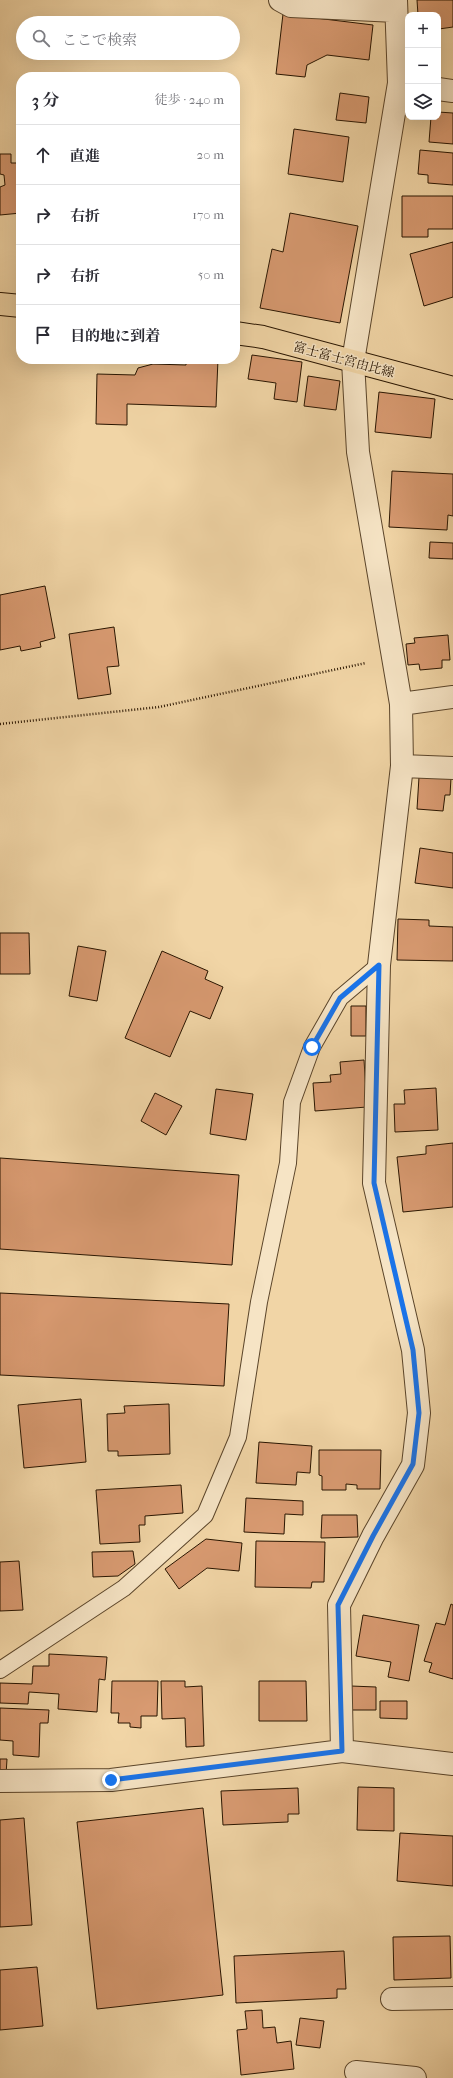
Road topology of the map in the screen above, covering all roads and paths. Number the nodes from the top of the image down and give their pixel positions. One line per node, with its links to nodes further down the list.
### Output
1 (280, 0): 2 (street)
2 (396, 6): 3 (street)
3 (404, 83): 9 (street)
4 (441, 89): 5 (street)
5 (453, 91)
6 (0, 304): 7 (main road)
7 (16, 306)
8 (240, 334): 9 (main road, 富士富士宮由比線)
9 (354, 361): 10 (main road, 富士富士宮由比線); 11 (street)
10 (453, 388)
11 (393, 657): 13 (street); 14 (path)
12 (453, 697): 13 (street)
13 (401, 704): 15 (street)
14 (0, 724)
15 (402, 766): 16 (street); 17 (street)
16 (453, 768)
17 (379, 965): 18 (lane); 19 (street)
18 (0, 1670)
19 (342, 1751): 20 (street); 21 (street)
20 (453, 1764)
21 (0, 1781)
22 (453, 1998): 23 (street)
23 (392, 1999)
24 (356, 2072): 25 (street)
25 (415, 2078)

